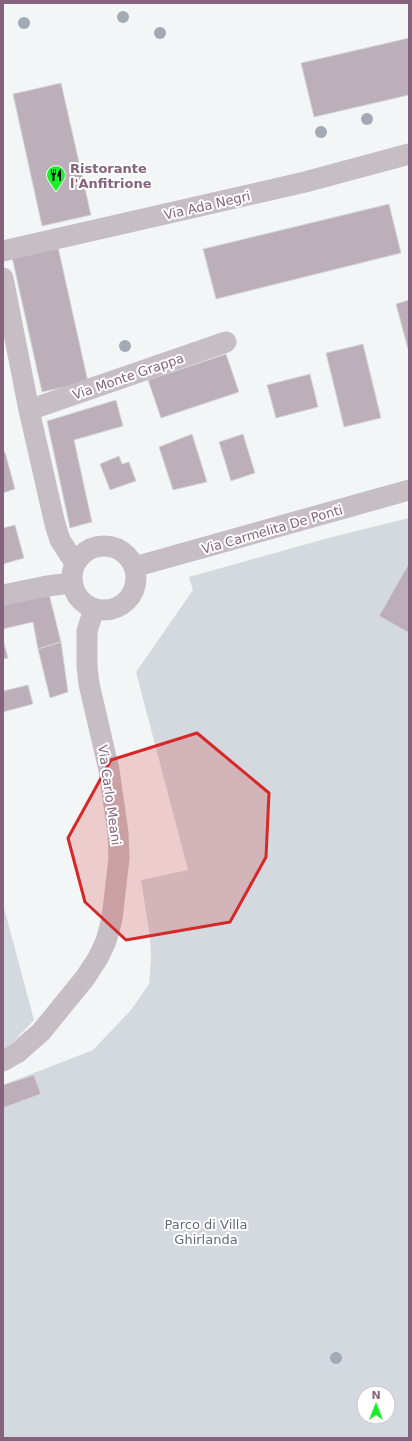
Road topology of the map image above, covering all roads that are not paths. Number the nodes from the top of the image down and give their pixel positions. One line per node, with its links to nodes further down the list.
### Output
1 (409, 154): 2 (street, Via Ada Negri)
2 (3, 251)
3 (3, 278): 5 (street)
4 (226, 342): 5 (street, Via Monte Grappa)
5 (29, 410): 7 (street)
6 (409, 490): 8 (street, Via Carmelita De Ponti)
7 (75, 563): 8 (street); 9 (street)
8 (134, 567): 11 (street)
9 (72, 583): 10 (street); 11 (street)
10 (3, 595)
11 (94, 609): 12 (street, Via Carlo Meani)
12 (3, 1061)

